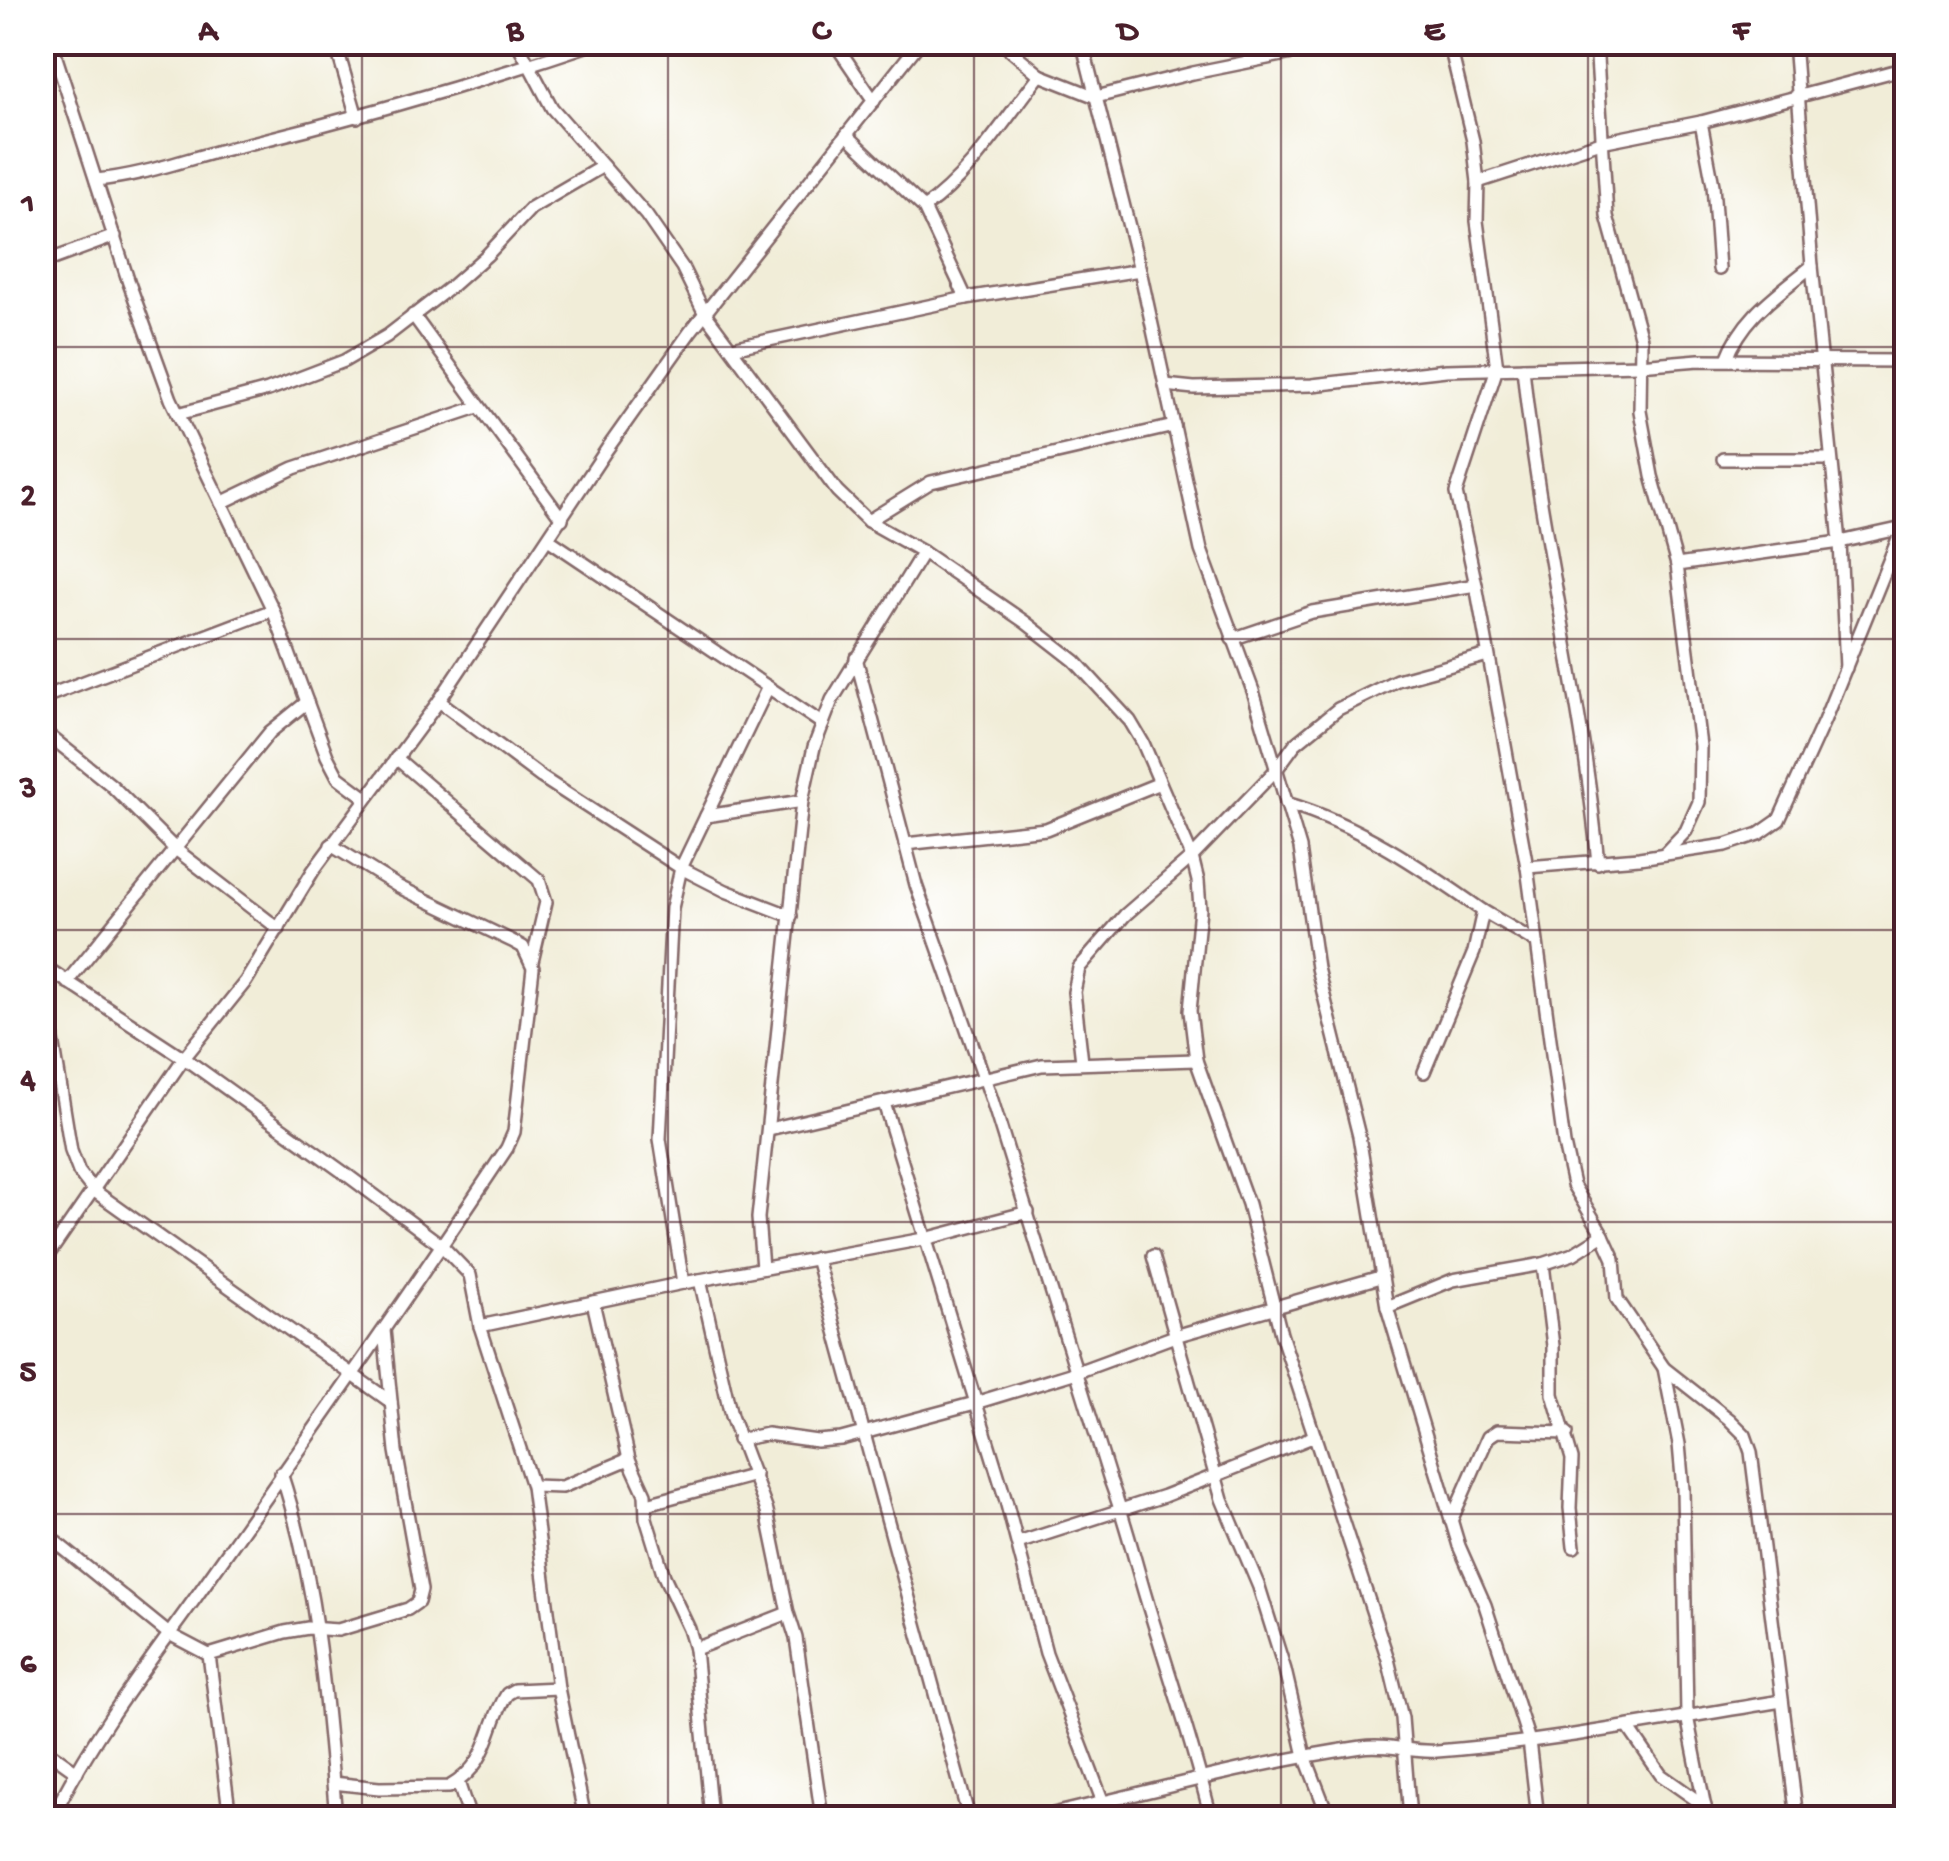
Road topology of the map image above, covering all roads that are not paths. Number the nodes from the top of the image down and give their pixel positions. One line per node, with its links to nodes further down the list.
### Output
1 (50, 42): 24 (street)
2 (336, 42): 19 (street)
3 (517, 42): 13 (street)
4 (598, 42): 13 (street)
5 (834, 42): 18 (street)
6 (920, 42): 18 (street)
7 (1001, 42): 15 (street)
8 (1082, 42): 16 (street)
9 (1347, 42): 16 (street)
10 (1450, 42): 25 (street)
11 (1596, 42): 22 (street)
12 (1794, 42): 17 (street)
13 (528, 66): 19 (street); 23 (street)
14 (1906, 68): 17 (street)
15 (1040, 76): 16 (street); 26 (street)
16 (1096, 97): 31 (street)
17 (1799, 97): 20 (street); 29 (street)
18 (874, 101): 21 (street)
19 (357, 117): 24 (street)
20 (1700, 122): 22 (street); 30 (street)
21 (848, 136): 26 (street); 33 (street)
22 (1601, 142): 25 (street); 39 (street)
23 (603, 166): 33 (street); 34 (street)
24 (96, 180): 27 (street)
25 (1478, 182): 40 (street)
26 (924, 208): 32 (street)
27 (115, 236): 28 (street); 44 (street)
28 (42, 263)
29 (1812, 266): 36 (street); 37 (street)
30 (1718, 269)
31 (1140, 270): 32 (street); 42 (street)
32 (966, 298): 35 (street)
33 (704, 312): 35 (street); 49 (street)
34 (413, 316): 43 (street); 44 (street)
35 (732, 348): 50 (street)
36 (1727, 359): 37 (street); 39 (street)
37 (1824, 362): 38 (street); 46 (street)
38 (1906, 362)
39 (1639, 365): 41 (street); 55 (street)
40 (1497, 368): 41 (street); 42 (street); 56 (street)
41 (1523, 368): 80 (street)
42 (1165, 384): 45 (street)
43 (478, 407): 48 (street); 49 (street)
44 (178, 414): 48 (street)
45 (1174, 426): 50 (street); 58 (street)
46 (1830, 459): 47 (street); 53 (street)
47 (1723, 460)
48 (221, 503): 57 (street)
49 (562, 518): 52 (street)
50 (868, 521): 54 (street)
51 (1905, 523): 53 (street); 61 (street)
52 (548, 539): 62 (street); 64 (street)
53 (1840, 542): 55 (street); 61 (street)
54 (923, 552): 60 (street); 70 (street)
55 (1677, 565): 78 (street)
56 (1476, 585): 58 (street); 59 (street)
57 (273, 610): 63 (street); 65 (street)
58 (1232, 640): 69 (street)
59 (1488, 656): 69 (street); 81 (street)
60 (856, 658): 66 (street); 75 (street)
61 (1846, 668): 78 (street)
62 (768, 687): 66 (street); 74 (street)
63 (42, 698)
64 (438, 701): 68 (street); 82 (street)
65 (308, 702): 71 (street); 77 (street)
66 (823, 724): 72 (street)
67 (42, 730): 77 (street)
68 (396, 758): 71 (street); 87 (street)
69 (1276, 770): 73 (street); 79 (street)
70 (1160, 783): 75 (street); 79 (street)
71 (366, 798): 76 (street)
72 (802, 800): 74 (street); 84 (street)
73 (1286, 803): 83 (street); 107 (street)
74 (706, 816): 82 (street)
75 (906, 844): 94 (street)
76 (331, 845): 85 (street); 87 (street)
77 (174, 848): 85 (street); 89 (street)
78 (1664, 854): 80 (street)
79 (1192, 857): 91 (street); 92 (street)
80 (1598, 862): 81 (street)
81 (1527, 867): 86 (street)
82 (682, 868): 84 (street); 109 (street)
83 (1483, 911): 86 (street); 93 (street)
84 (792, 916): 96 (street)
85 (279, 929): 90 (street)
86 (1536, 942): 99 (street)
87 (532, 962): 101 (street)
88 (42, 968): 89 (street); 97 (street)
89 (67, 982): 90 (street)
90 (184, 1058): 97 (street); 101 (street)
91 (1196, 1060): 92 (street); 112 (street)
92 (1082, 1062): 94 (street)
93 (1424, 1072)
94 (985, 1079): 95 (street); 98 (street)
95 (884, 1102): 96 (street); 100 (street)
96 (769, 1129): 106 (street)
97 (92, 1190): 104 (street); 118 (street)
98 (1028, 1212): 100 (street); 117 (street)
99 (1603, 1234): 105 (street); 116 (street)
100 (926, 1238): 103 (street); 120 (street)
101 (441, 1244): 113 (street); 114 (street)
102 (1153, 1256): 115 (street)
103 (816, 1258): 106 (street); 121 (street)
104 (42, 1264)
105 (1543, 1264): 111 (street); 122 (street)
106 (762, 1268): 108 (street)
107 (1380, 1277): 111 (street); 112 (street)
108 (700, 1280): 109 (street); 124 (street)
109 (683, 1284): 110 (street)
110 (593, 1302): 113 (street); 125 (street)
111 (1386, 1307): 132 (street)
112 (1273, 1308): 115 (street); 123 (street)
113 (480, 1326): 129 (street)
114 (384, 1330): 118 (street); 119 (street)
115 (1175, 1336): 117 (street); 127 (street)
116 (1664, 1368): 142 (street); 143 (street)
117 (1077, 1372): 120 (street); 131 (street)
118 (354, 1378): 119 (street); 126 (street)
119 (391, 1402): 137 (street)
120 (975, 1403): 121 (street); 134 (street)
121 (864, 1433): 124 (street); 162 (street)
122 (1566, 1433): 132 (street); 135 (street)
123 (1315, 1436): 127 (street); 147 (street)
124 (738, 1440): 128 (street)
125 (629, 1459): 129 (street); 130 (street)
126 (282, 1473): 137 (street); 138 (street)
127 (1215, 1474): 131 (street); 148 (street)
128 (755, 1475): 130 (street); 136 (street)
129 (532, 1486): 141 (street)
130 (647, 1504): 139 (street)
131 (1121, 1508): 134 (street); 150 (street)
132 (1451, 1521): 145 (street)
133 (42, 1532): 138 (street)
134 (1018, 1543): 153 (street)
135 (1574, 1547)
136 (788, 1613): 139 (street); 161 (street)
137 (316, 1630): 140 (street); 152 (street)
138 (168, 1634): 140 (street); 149 (street)
139 (694, 1648): 160 (street)
140 (210, 1655): 156 (street)
141 (558, 1688): 151 (street); 159 (street)
142 (1782, 1701): 143 (street); 169 (street)
143 (1686, 1716): 144 (street); 154 (street)
144 (1628, 1728): 145 (street); 154 (street)
145 (1528, 1741): 147 (street); 168 (street)
146 (42, 1747): 149 (street)
147 (1405, 1748): 148 (street); 167 (street)
148 (1305, 1756): 150 (street); 166 (street)
149 (76, 1772): 155 (street)
150 (1201, 1776): 153 (street); 165 (street)
151 (458, 1782): 152 (street); 158 (street)
152 (333, 1783): 157 (street)
153 (1103, 1800): 163 (street); 164 (street)
154 (1706, 1812)
155 (52, 1818)
156 (230, 1818)
157 (336, 1818)
158 (470, 1818)
159 (586, 1818)
160 (711, 1818)
161 (822, 1818)
162 (969, 1818)
163 (1036, 1818)
164 (1108, 1818)
165 (1211, 1818)
166 (1329, 1818)
167 (1410, 1818)
168 (1538, 1818)
169 (1796, 1818)

